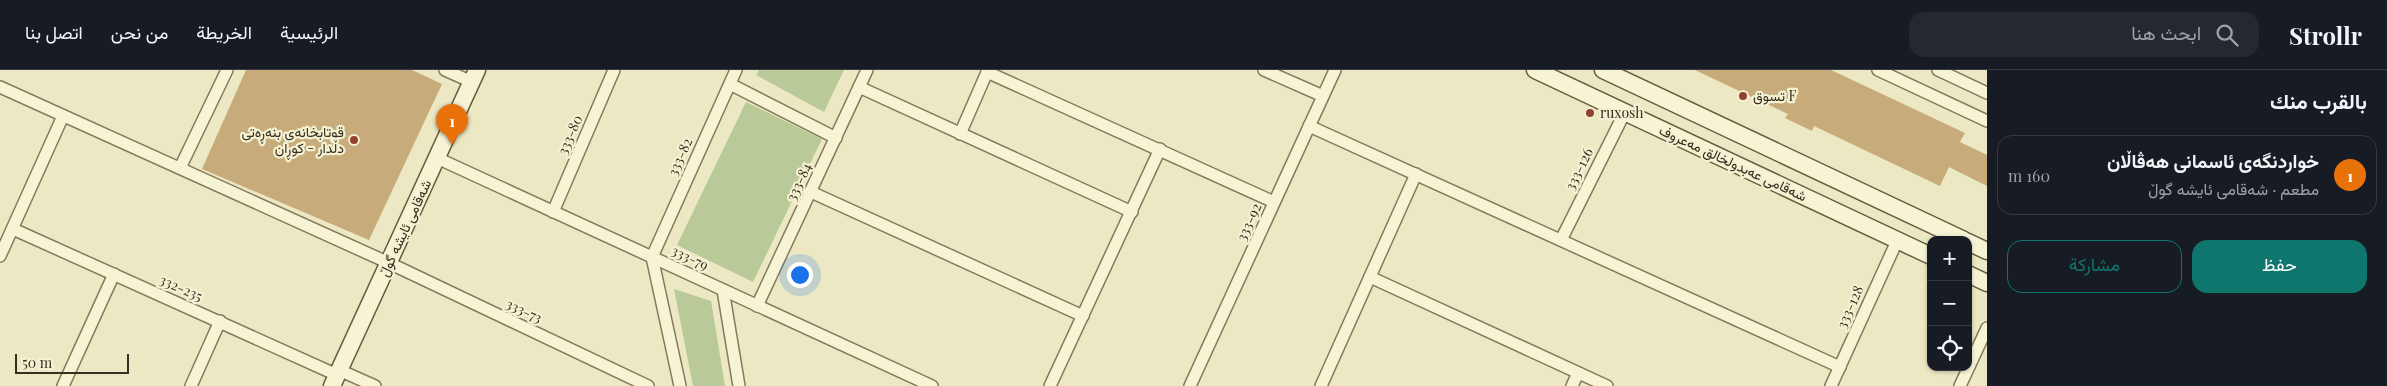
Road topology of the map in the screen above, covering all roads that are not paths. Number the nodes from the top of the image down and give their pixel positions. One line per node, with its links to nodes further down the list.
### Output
1 (227, 70): 28 (street)
2 (445, 70): 14 (street)
3 (614, 70): 32 (street, 333-80)
4 (736, 70): 15 (street, 333-82)
5 (867, 70): 17 (street, 333-84)
6 (1264, 70): 19 (street)
7 (1335, 70): 19 (street, 333-92)
8 (1535, 70): 20 (main road, شەقامی عەبدولخالق مەعروف)
9 (1603, 70): 35 (main road, شەقامی عەبدولخالق مەعروف)
10 (1878, 70): 13 (street)
11 (1938, 70): 18 (street)
12 (988, 71): 24 (street); 26 (street)
13 (1897, 74): 22 (street)
14 (475, 76): 27 (main road, شەقامی ئایشە گوڵ)
15 (730, 84): 25 (street); 42 (street, 333-82)
16 (0, 87): 21 (street, 333-73)
17 (859, 87): 24 (street); 25 (street, 333-84)
18 (1987, 93)
19 (1323, 96): 23 (street, 333-92)
20 (1625, 112): 36 (street, 333-126); 37 (main road, شەقامی عەبدولخالق مەعروف)
21 (63, 116): 28 (street, 333-73); 34 (street)
22 (1987, 121)
23 (1309, 126): 29 (street); 31 (street, 333-92)
24 (960, 134): 33 (street)
25 (836, 138): 30 (street, 333-84)
26 (1160, 149): 31 (street); 33 (street)
27 (437, 158): 32 (street, 333-79); 43 (main road, شەقامی ئایشە گوڵ)
28 (180, 168): 43 (street, 333-73)
29 (1416, 174): 36 (street); 46 (street)
30 (811, 192): 49 (street, 333-84); 50 (street)
31 (1274, 202): 64 (street, 333-92)
32 (553, 212): 42 (street, 333-79)
33 (1132, 212): 50 (street)
34 (13, 229): 41 (street); 44 (street, 332-235)
35 (1956, 236)
36 (1561, 240): 53 (street)
37 (1897, 240): 40 (main road, شەقامی عەبدولخالق مەعروف); 53 (street, 333-128)
38 (1972, 244): 39 (main road)
39 (1987, 251)
40 (1927, 254)
41 (0, 256)
42 (652, 257): 48 (street, 333-79); 60 (street)
43 (388, 263): 55 (main road, شەقامی ئایشە گوڵ); 59 (street, 333-73)
44 (114, 274): 51 (street, 332-235); 56 (street)
45 (1972, 276): 47 (main road)
46 (1370, 277): 54 (street); 65 (street)
47 (1987, 283)
48 (723, 290): 49 (street, 333-79); 61 (street)
49 (757, 306): 62 (street, 333-79)
50 (1083, 316): 63 (street)
51 (220, 321): 55 (street, 332-235); 57 (street)
52 (1987, 328): 69 (street)
53 (1840, 367): 68 (street, 333-128)
54 (1578, 373): 66 (street); 67 (street)
55 (336, 377): 58 (street, 332-235)
56 (63, 386)
57 (191, 386)
58 (375, 386)
59 (648, 386)
60 (680, 386)
61 (739, 386)
62 (932, 386)
63 (1050, 386)
64 (1190, 386)
65 (1321, 386)
66 (1572, 386)
67 (1606, 386)
68 (1831, 386)
69 (1960, 386)

